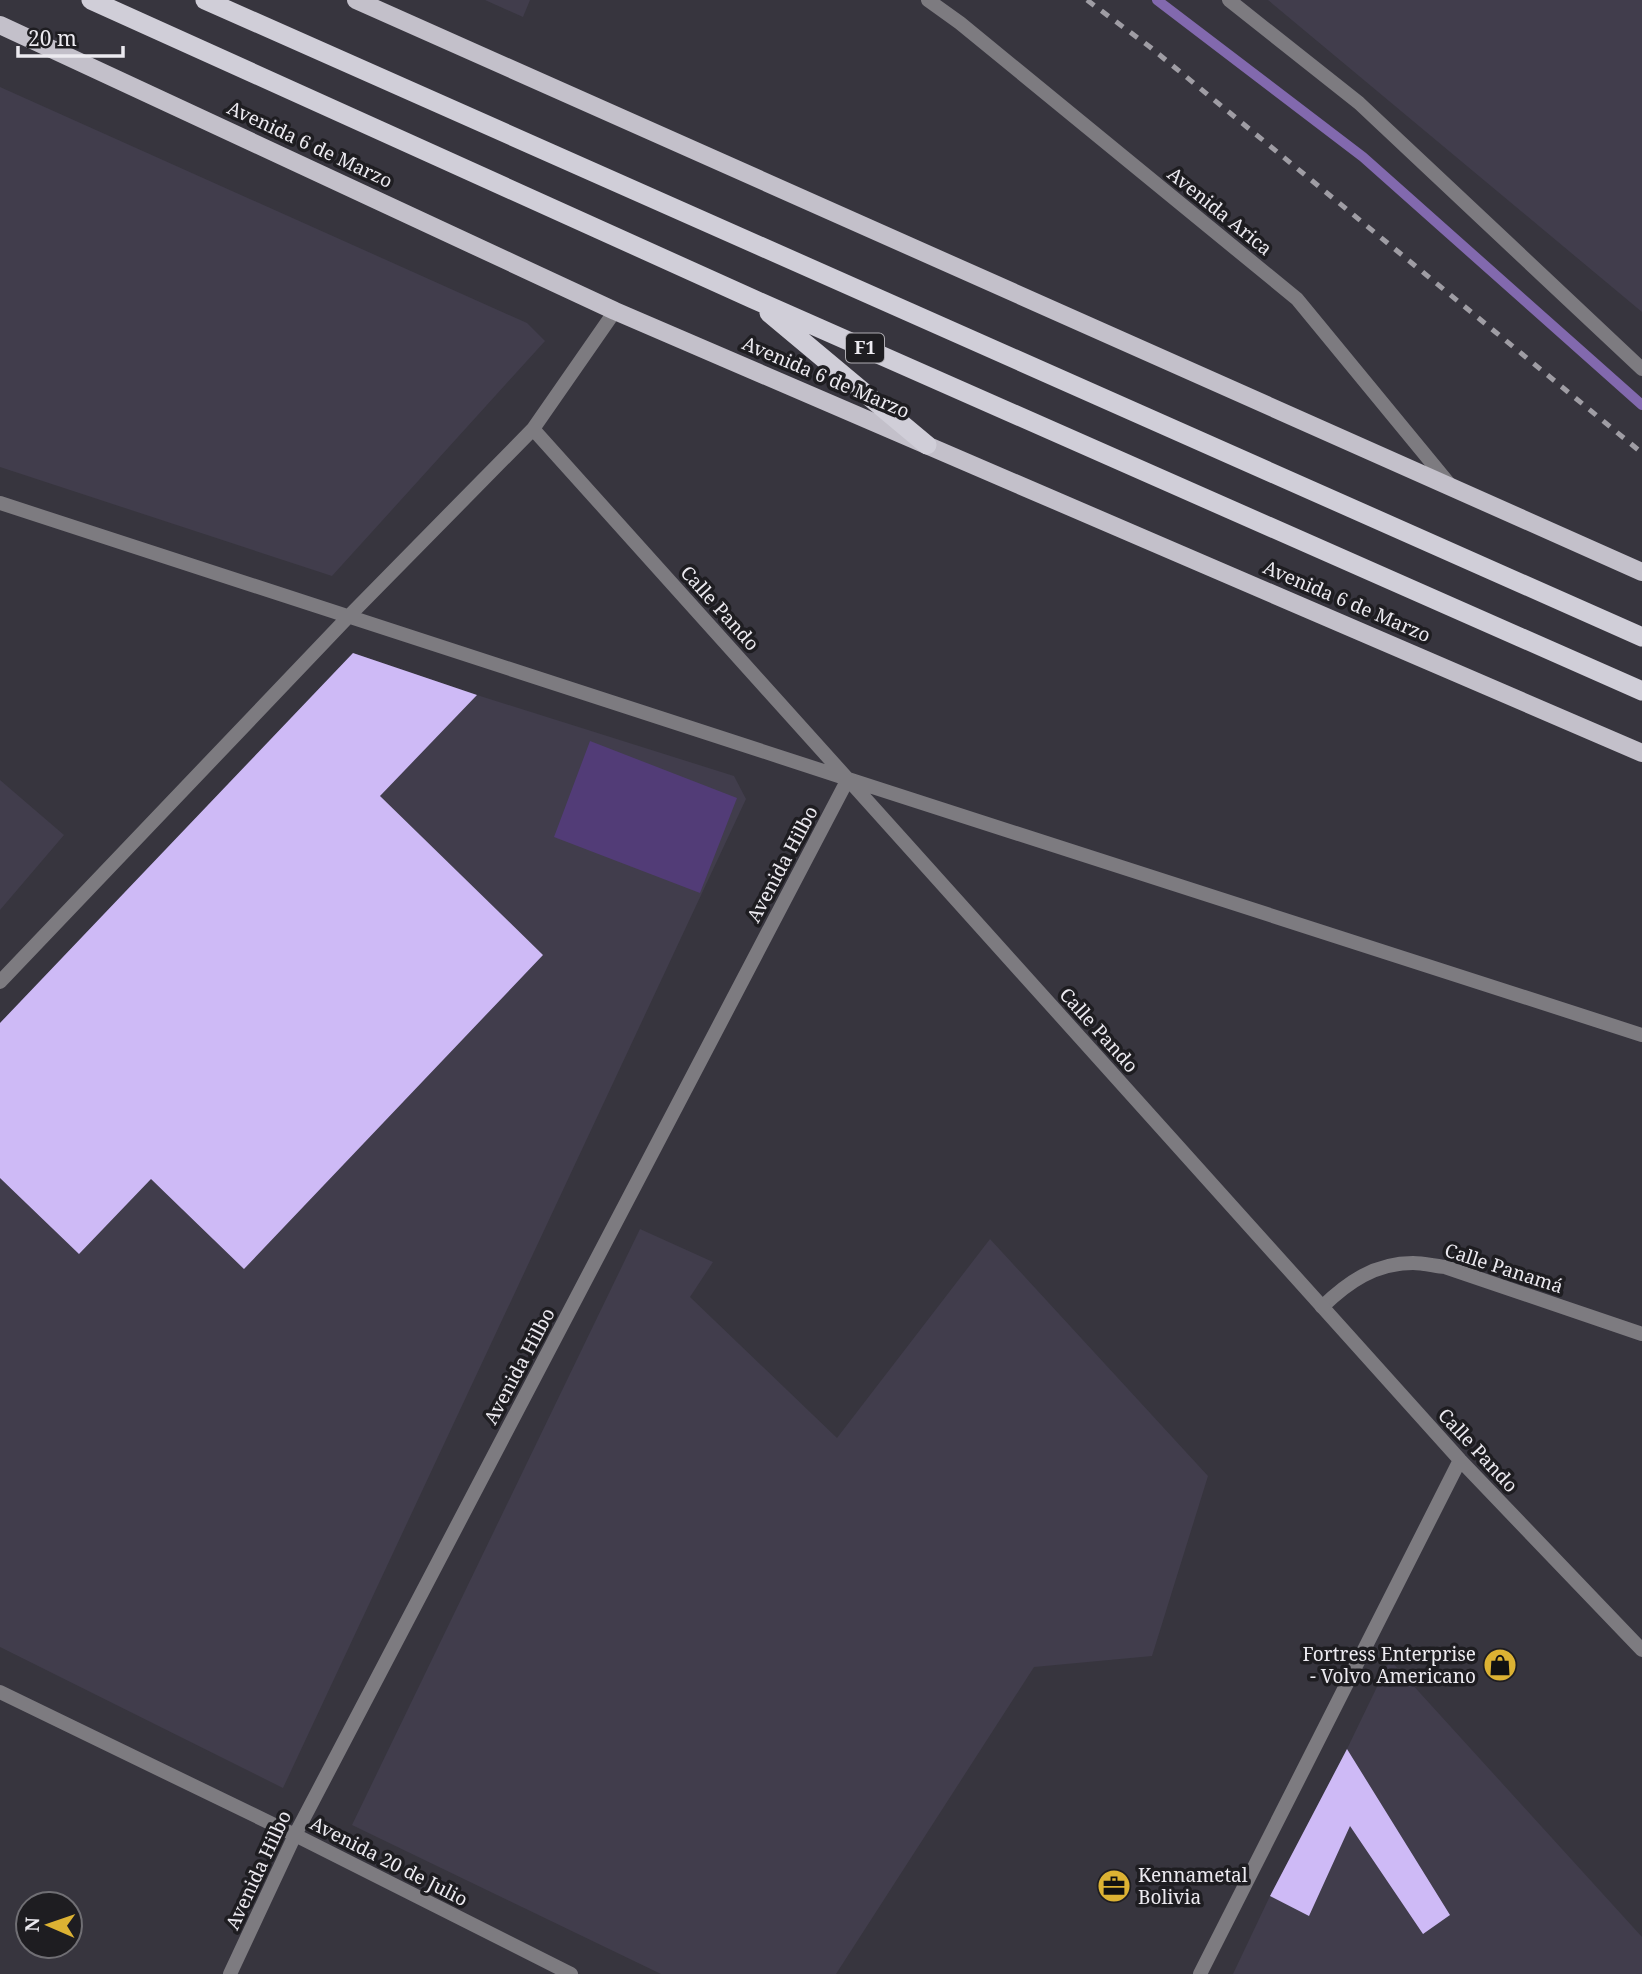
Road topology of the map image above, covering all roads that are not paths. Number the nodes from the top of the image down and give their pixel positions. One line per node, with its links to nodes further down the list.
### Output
1 (91, 0): 7 (highway, Avenida 6 de Marzo / F1)
2 (205, 0): 16 (highway)
3 (356, 0): 12 (main road)
4 (928, 0): 12 (street, Avenida Arica)
5 (1229, 0): 9 (street)
6 (0, 25): 8 (main road, Avenida 6 de Marzo)
7 (753, 299): 11 (highway); 17 (highway, Avenida 6 de Marzo / F1)
8 (615, 311): 10 (street); 11 (main road, Avenida 6 de Marzo)
9 (1642, 369)
10 (533, 429): 15 (street); 19 (street, Calle Pando)
11 (927, 445): 18 (main road, Avenida 6 de Marzo)
12 (1452, 488): 14 (main road)
13 (0, 503): 15 (street)
14 (1642, 572)
15 (349, 616): 19 (street); 20 (street)
16 (1642, 637)
17 (1642, 691)
18 (1642, 753)
19 (848, 779): 21 (street); 22 (street, Calle Pando); 27 (street, Avenida Hilbo)
20 (0, 982)
21 (1642, 1035)
22 (1322, 1307): 23 (street, Calle Panamá); 24 (street, Calle Pando)
23 (1642, 1334)
24 (1460, 1460): 25 (street, Calle Pando); 30 (street)
25 (1642, 1650)
26 (0, 1692): 27 (street, Avenida 20 de Julio)
27 (295, 1835): 28 (street, Avenida 20 de Julio); 29 (street, Avenida Hilbo)
28 (566, 1973)
29 (230, 1974)
30 (1200, 1974)

